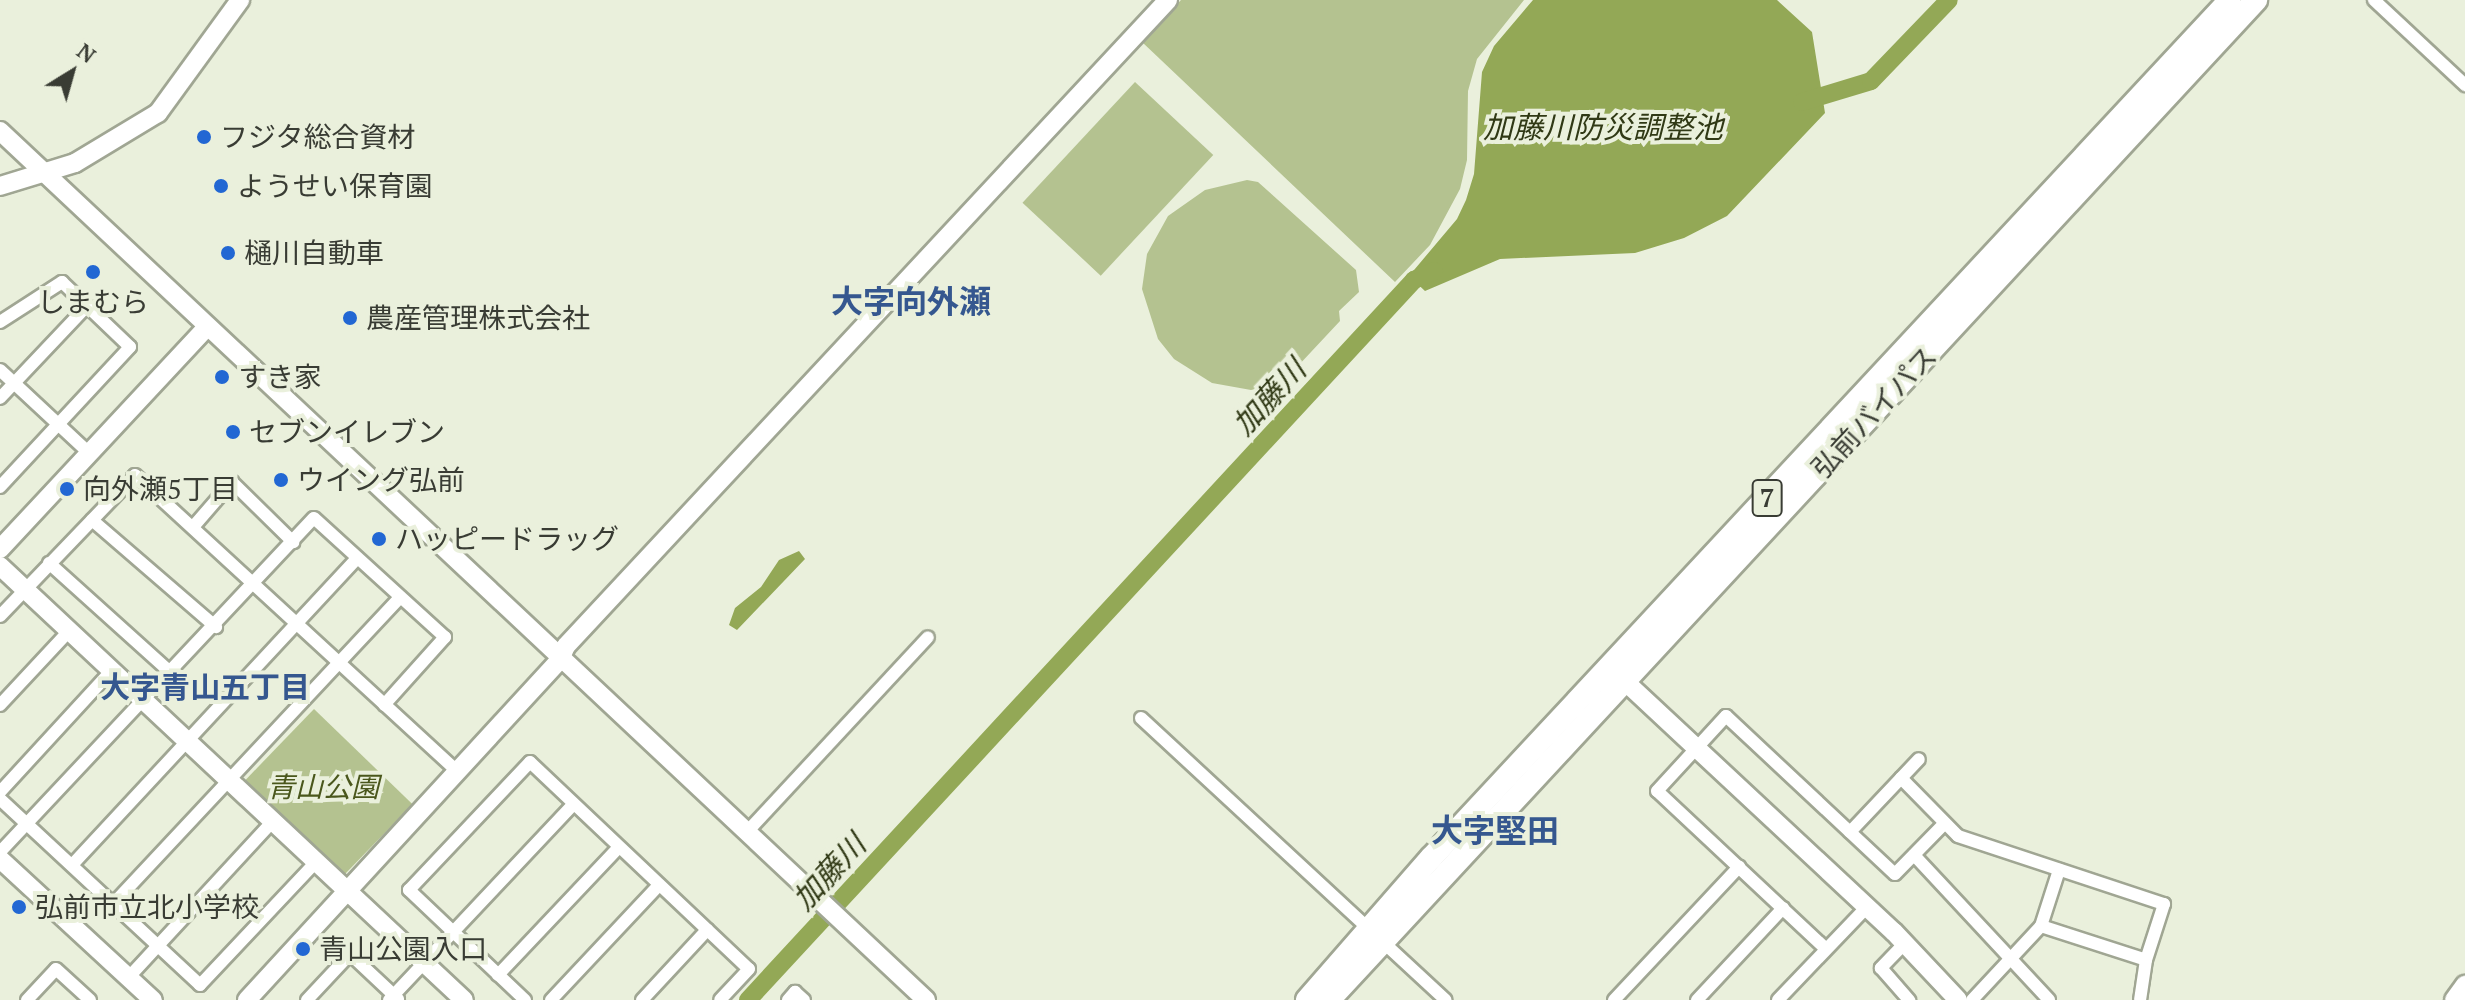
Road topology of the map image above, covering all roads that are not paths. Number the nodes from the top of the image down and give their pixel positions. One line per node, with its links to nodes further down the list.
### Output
1 (240, 0): 8 (street)
2 (1168, 0): 34 (street)
3 (2230, 0): 38 (highway, 弘前バイパス / 7)
4 (2256, 0): 38 (highway, 弘前バイパス / 7)
5 (2374, 0): 6 (street)
6 (2465, 85)
7 (0, 131): 8 (street)
8 (43, 172): 9 (street); 12 (street)
9 (0, 186)
10 (88, 305): 11 (street); 14 (street); 16 (street)
11 (0, 322)
12 (207, 327): 17 (street); 34 (street)
13 (0, 370): 14 (street)
14 (14, 383): 15 (street); 16 (street)
15 (0, 398)
16 (58, 424): 17 (street); 18 (street)
17 (89, 453): 22 (street)
18 (0, 487)
19 (92, 520): 20 (street); 24 (street); 31 (street)
20 (193, 527): 21 (street); 26 (street)
21 (293, 542): 23 (street); 26 (street)
22 (0, 549)
23 (357, 558): 28 (street); 30 (street)
24 (49, 563): 27 (street); 37 (street)
25 (0, 566): 27 (street)
26 (254, 584): 30 (street); 31 (street)
27 (24, 590): 29 (street); 32 (street)
28 (400, 597): 35 (street); 41 (street)
29 (0, 616)
30 (296, 624): 35 (street); 43 (street)
31 (216, 627): 37 (street)
32 (69, 631): 36 (street); 40 (street)
33 (928, 637): 56 (street)
34 (560, 660): 46 (street); 56 (street)
35 (340, 664): 41 (street); 48 (street)
36 (112, 670): 39 (street); 49 (street)
37 (171, 673): 39 (street)
38 (1616, 674): 44 (street); 73 (highway, 弘前バイパス / 7)
39 (144, 699): 43 (street); 54 (street)
40 (0, 705)
41 (384, 705): 46 (street)
42 (1141, 718): 73 (street)
43 (187, 740): 48 (street); 62 (street)
44 (1697, 748): 55 (street); 63 (street); 68 (street)
45 (1919, 759): 47 (street)
46 (458, 772): 66 (street)
47 (1901, 778): 53 (street); 55 (street)
48 (231, 780): 52 (street); 67 (street)
49 (0, 792)
50 (0, 799): 54 (street)
51 (573, 805): 57 (street); 72 (street); 72 (street)
52 (273, 821): 61 (street); 75 (street)
53 (1945, 823): 59 (street); 64 (street)
54 (27, 824): 58 (street); 62 (street)
55 (1850, 832): 59 (street)
56 (746, 833): 96 (street)
57 (618, 848): 65 (street); 80 (street)
58 (0, 852)
59 (1914, 855): 77 (street)
60 (0, 859): 81 (street)
61 (316, 862): 66 (street); 75 (street)
62 (72, 865): 67 (street)
63 (1739, 867): 69 (street); 100 (street)
64 (2059, 870): 70 (street); 78 (street)
65 (659, 885): 71 (street); 91 (street)
66 (348, 893): 79 (street); 87 (street)
67 (114, 903): 75 (street)
68 (1867, 907): 74 (street); 76 (street)
69 (1783, 908): 76 (street); 101 (street)
70 (2041, 926): 77 (street); 78 (street)
71 (707, 930): 92 (street); 93 (street)
72 (453, 932): 79 (street); 80 (street)
73 (1375, 935): 97 (highway, 弘前バイパス / 7); 98 (highway, 弘前バイパス / 7); 99 (street)
74 (1905, 943): 103 (street); 104 (street)
75 (158, 945): 81 (street)
76 (1826, 949): 102 (street)
77 (2012, 958): 105 (street); 106 (street)
78 (2146, 960): 107 (street)
79 (424, 963): 83 (street); 89 (street)
80 (498, 975): 90 (street)
81 (129, 977): 86 (street)
82 (2465, 985): 108 (street)
83 (394, 998): 88 (street)
84 (27, 1000): 85 (street)
85 (90, 1000)
86 (153, 1000)
87 (247, 1000)
88 (307, 1000)
89 (464, 1000)
90 (525, 1000)
91 (551, 1000)
92 (642, 1000)
93 (720, 1000)
94 (788, 1000): 95 (street)
95 (804, 1000)
96 (926, 1000)
97 (1307, 1000)
98 (1329, 1000)
99 (1445, 1000)
100 (1614, 1000)
101 (1697, 1000)
102 (1778, 1000)
103 (1909, 1000)
104 (1958, 1000)
105 (1972, 1000)
106 (2049, 1000)
107 (2140, 1000)
108 (2454, 1000)

